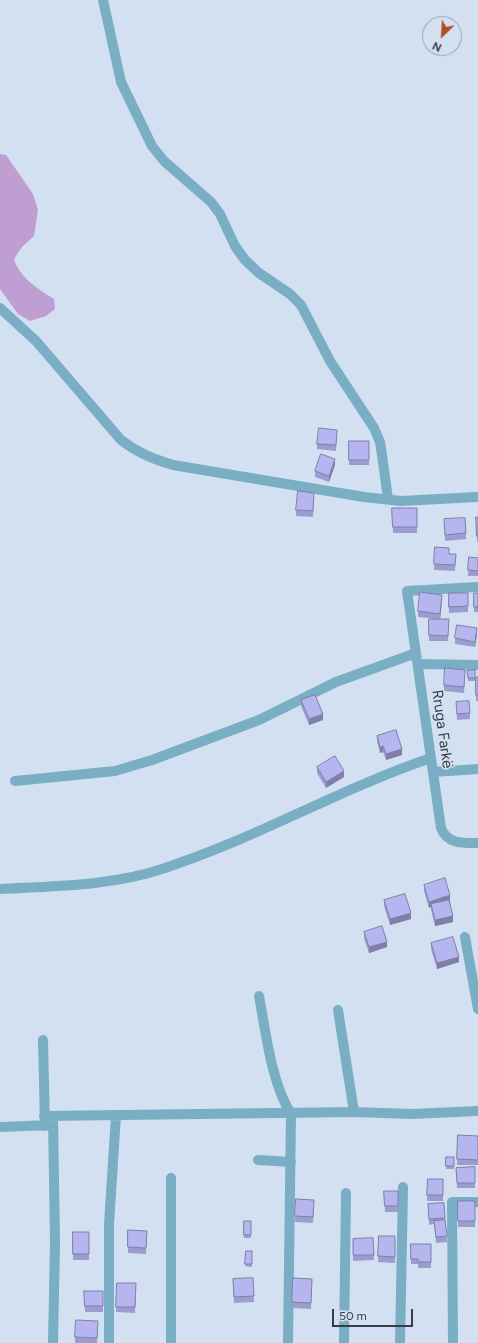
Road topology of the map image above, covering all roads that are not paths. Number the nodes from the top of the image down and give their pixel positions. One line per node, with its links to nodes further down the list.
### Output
1 (103, 0): 4 (street)
2 (0, 308): 4 (street)
3 (478, 497): 4 (street)
4 (388, 499)
5 (478, 587): 6 (street, Rruga Farkë)
6 (416, 653): 7 (street, Rruga Farkë); 12 (street)
7 (418, 664): 8 (street); 9 (street, Rruga Farkë)
8 (478, 665)
9 (431, 758): 11 (street, Rruga Farkë); 14 (street)
10 (478, 769): 11 (street)
11 (432, 772): 13 (street, Rruga Farkë)
12 (15, 780)
13 (478, 843)
14 (0, 889)
15 (465, 937): 17 (street)
16 (259, 996): 22 (street)
17 (478, 1009)
18 (338, 1010): 21 (street)
19 (43, 1040): 24 (street)
20 (478, 1111): 21 (street)
21 (354, 1112): 22 (street)
22 (291, 1114): 23 (street); 27 (street)
23 (116, 1115): 24 (street); 33 (street)
24 (49, 1121): 25 (street); 32 (street)
25 (0, 1127)
26 (258, 1160): 27 (street)
27 (292, 1162): 35 (street)
28 (171, 1178): 34 (street)
29 (403, 1187): 37 (street)
30 (346, 1192): 36 (street)
31 (478, 1202): 38 (street)
32 (53, 1343)
33 (109, 1343)
34 (171, 1343)
35 (288, 1343)
36 (344, 1343)
37 (400, 1343)
38 (453, 1343)

